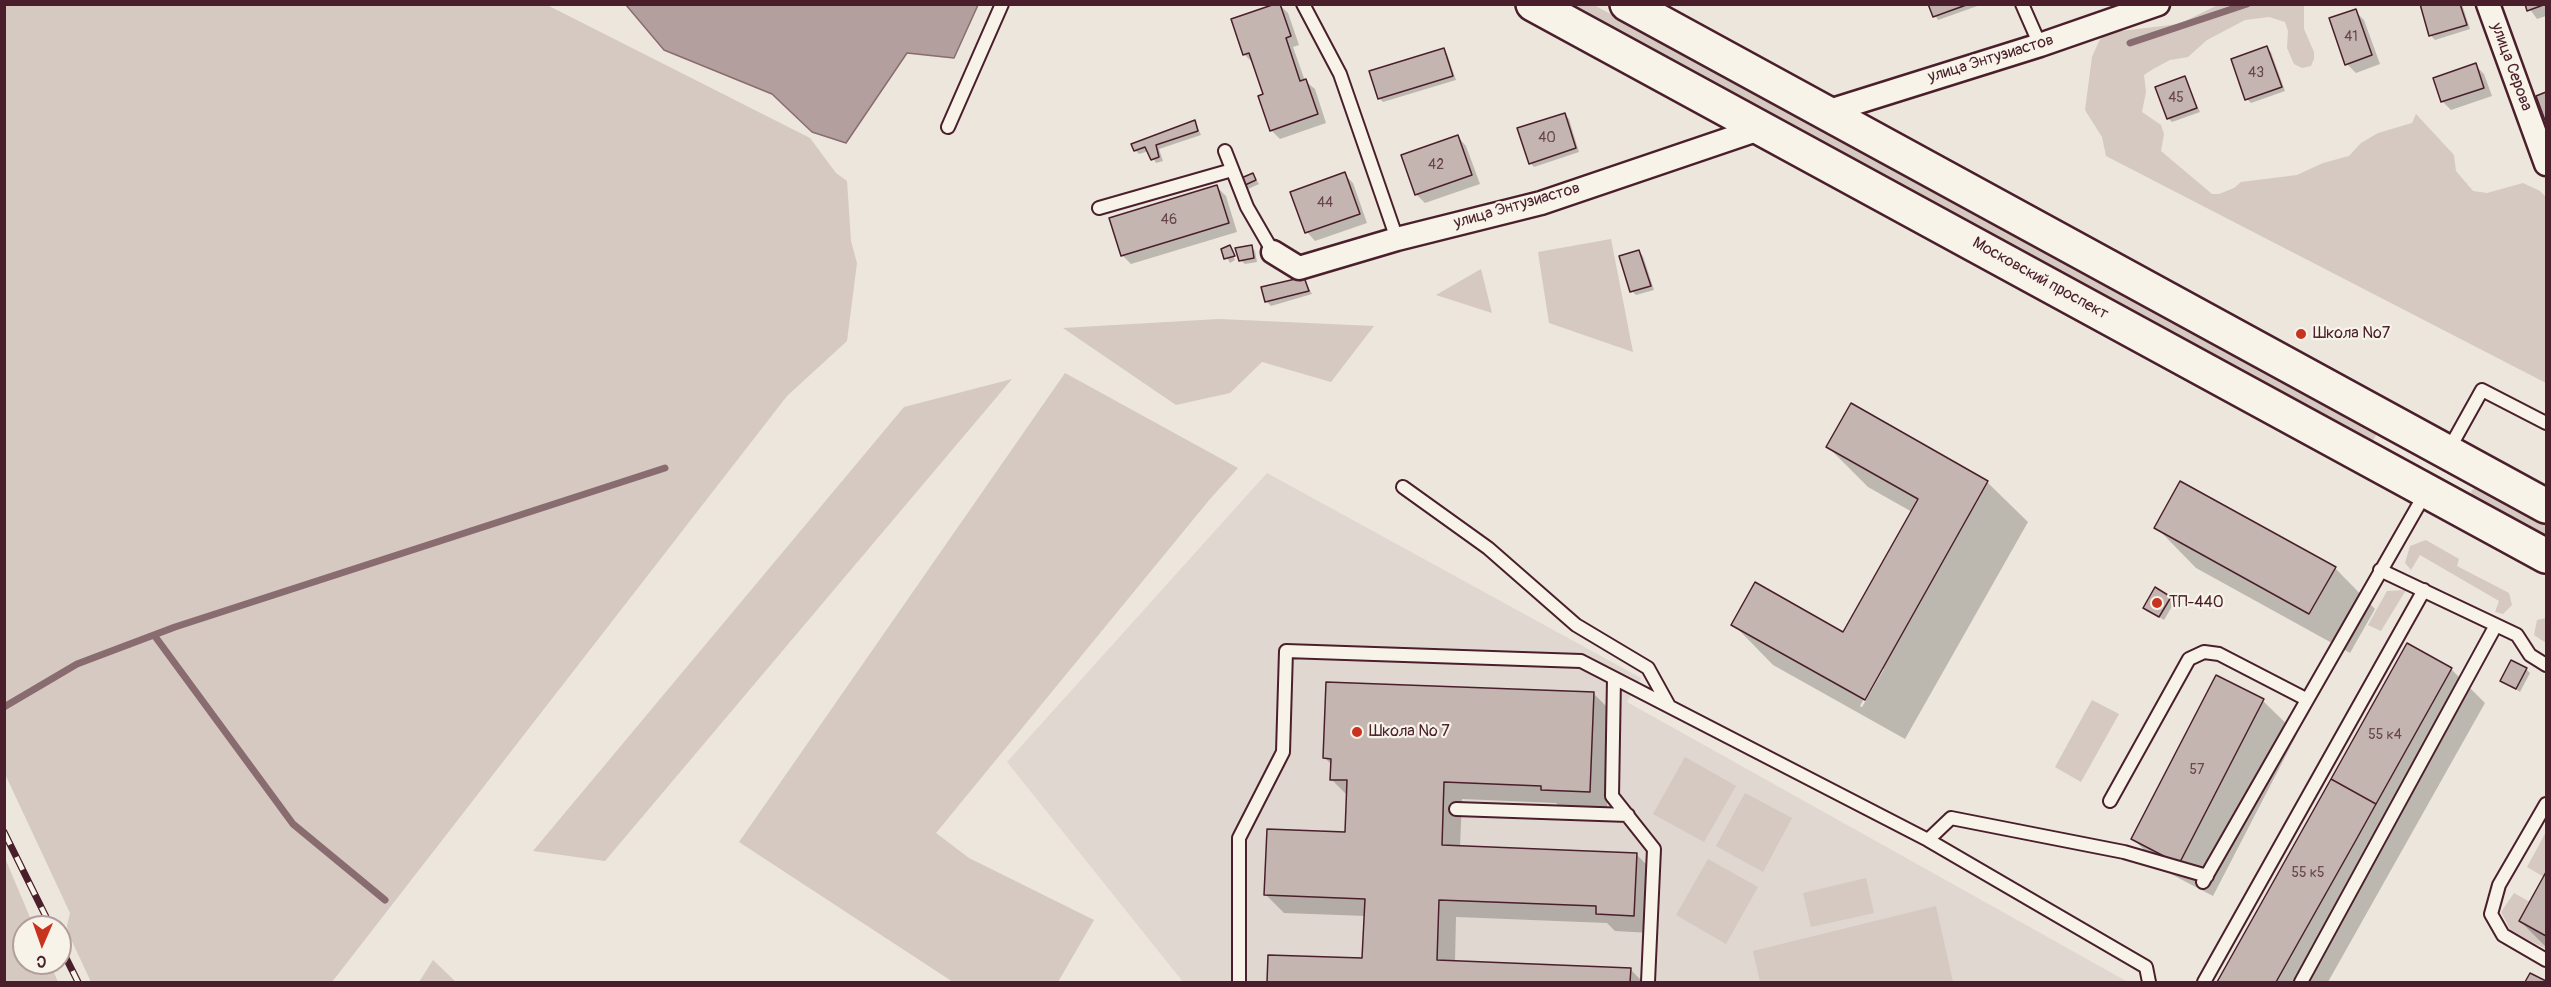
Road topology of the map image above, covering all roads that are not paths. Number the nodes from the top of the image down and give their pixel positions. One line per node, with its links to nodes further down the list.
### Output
1 (1002, 4): 10 (lane)
2 (1303, 4): 16 (lane)
3 (1533, 4): 11 (main road, Московский проспект)
4 (1627, 4): 9 (main road)
5 (2022, 4): 8 (lane)
6 (2158, 4): 8 (street, улица Энтузиастов)
7 (2488, 4): 13 (street, улица Серова)
8 (2040, 45): 9 (street, улица Энтузиастов)
9 (1823, 113): 19 (main road)
10 (948, 127)
11 (1762, 128): 16 (street, улица Энтузиастов); 21 (main road, Московский проспект)
12 (1225, 151): 14 (lane)
13 (2547, 164)
14 (1232, 170): 15 (lane); 17 (lane)
15 (1099, 208)
16 (1397, 239): 17 (street, улица Энтузиастов)
17 (1273, 252)
18 (2547, 423): 19 (lane)
19 (2447, 452): 21 (main road); 22 (main road)
20 (1403, 487): 30 (lane)
21 (2427, 491): 23 (main road, Московский проспект); 24 (lane)
22 (2547, 506)
23 (2547, 556)
24 (2380, 570): 25 (lane); 29 (lane)
25 (2424, 590): 26 (lane); 40 (lane)
26 (2496, 625): 27 (lane); 41 (lane)
27 (2547, 665)
28 (1614, 678): 30 (lane); 34 (lane); 37 (lane)
29 (2306, 699): 31 (lane); 35 (lane)
30 (1669, 706): 35 (lane)
31 (2110, 801)
32 (2547, 804): 36 (lane)
33 (1456, 809): 34 (lane)
34 (1628, 816): 38 (lane)
35 (1928, 840): 39 (lane)
36 (2547, 960)
37 (1239, 982)
38 (1648, 982)
39 (2149, 982)
40 (2204, 982)
41 (2301, 982)

